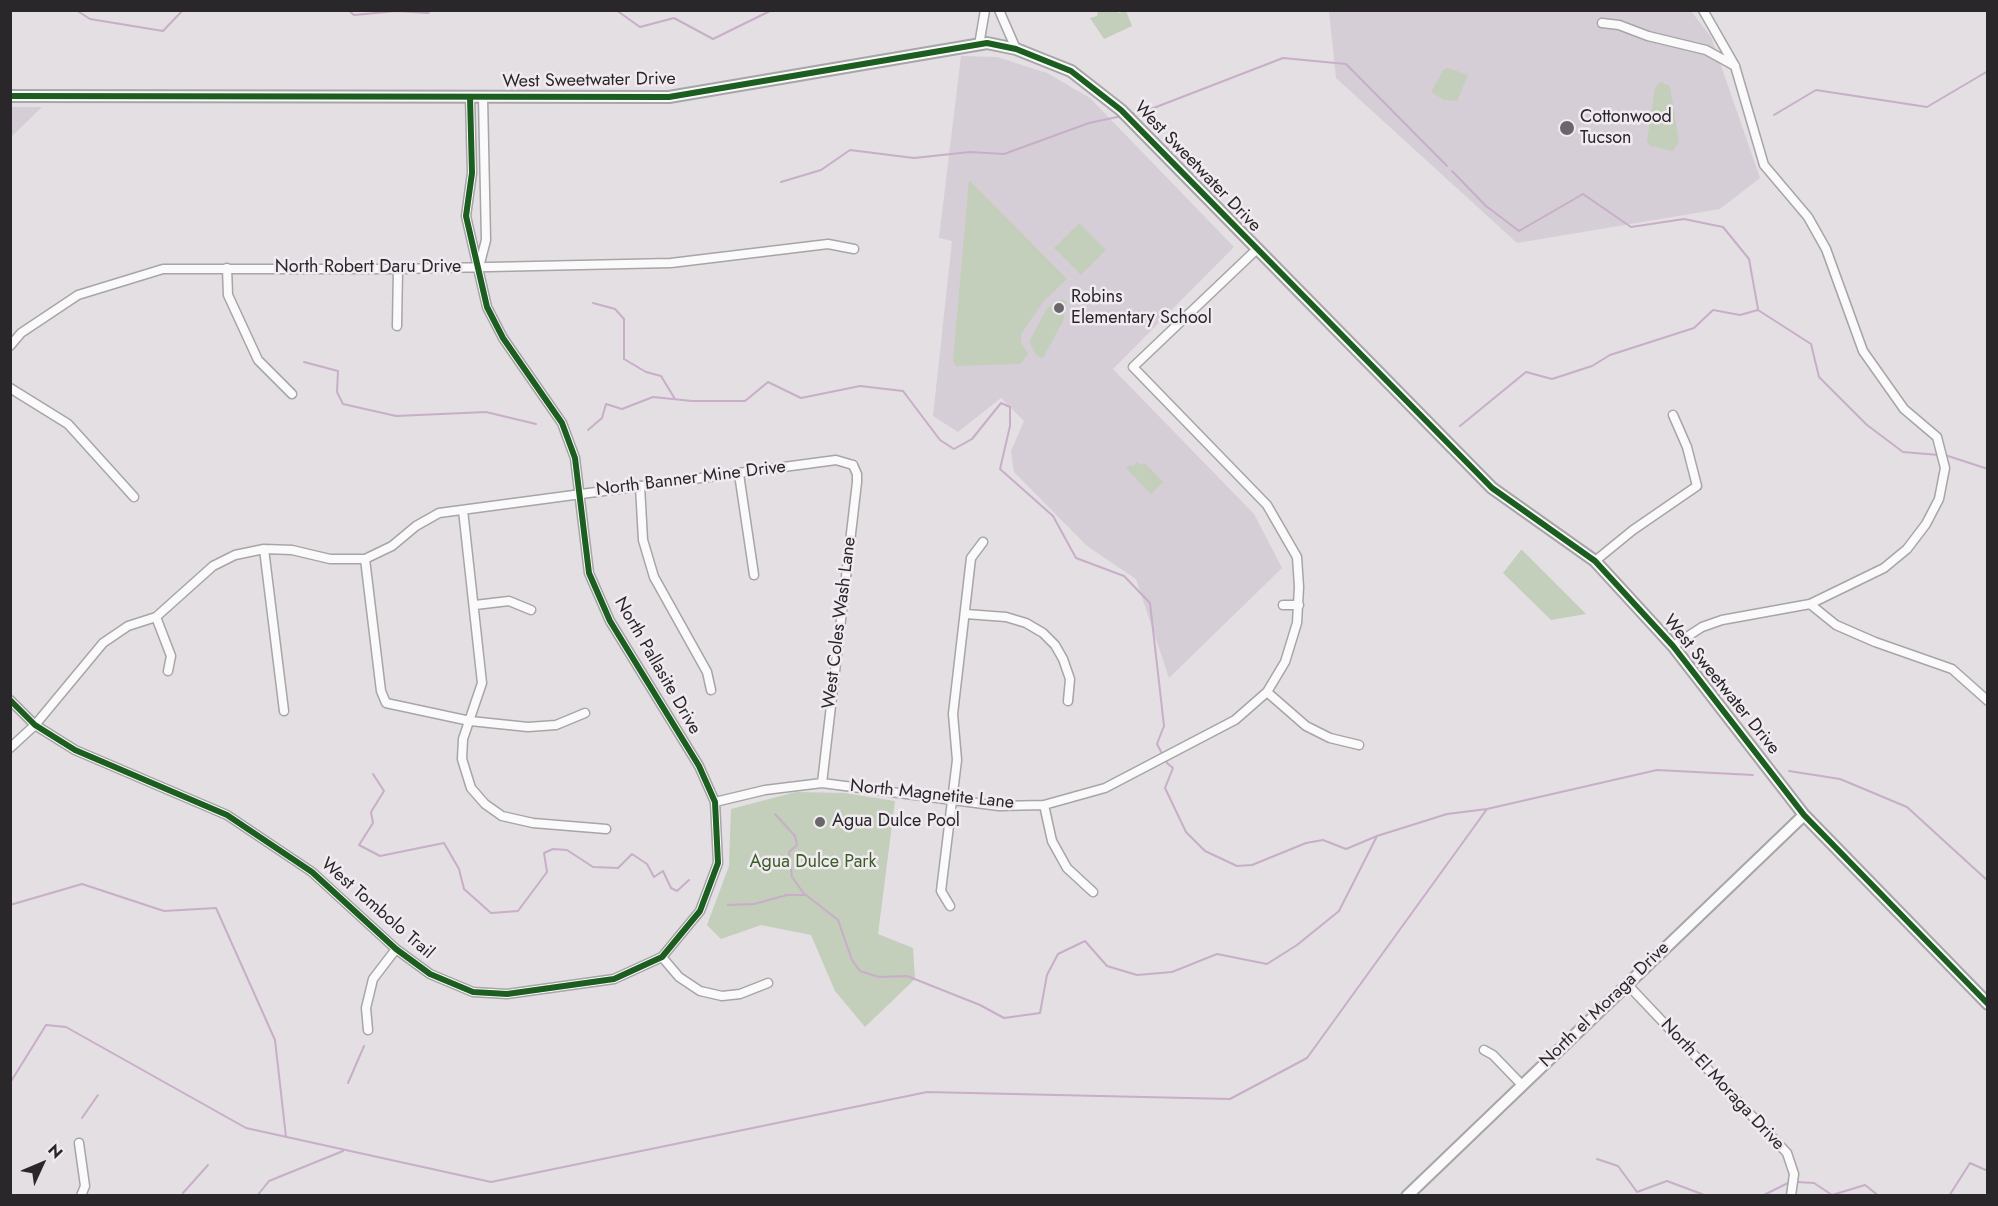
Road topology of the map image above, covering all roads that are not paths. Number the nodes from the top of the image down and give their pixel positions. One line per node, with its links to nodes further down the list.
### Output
1 (985, 10): 5 (street)
2 (999, 10): 6 (street)
3 (1703, 10): 7 (street)
4 (1602, 23): 7 (street)
5 (979, 45): 6 (street, West Sweetwater Drive); 10 (street, West Sweetwater Drive)
6 (1016, 49): 12 (street, West Sweetwater Drive)
7 (1736, 66): 32 (street)
8 (10, 96): 9 (street, West Sweetwater Drive)
9 (470, 97): 10 (street, West Sweetwater Drive); 14 (street, North Pallasite Drive)
10 (483, 97): 14 (street)
11 (854, 249): 14 (street, North Robert Daru Drive)
12 (1256, 250): 30 (street, West Sweetwater Drive); 35 (street, North Magnetite Lane)
13 (227, 268): 15 (street, North Robert Daru Drive); 17 (street, North Robert Daru Drive); 19 (street)
14 (478, 268): 15 (street, North Robert Daru Drive); 24 (street, North Pallasite Drive)
15 (398, 269): 16 (street)
16 (397, 326)
17 (10, 346)
18 (10, 388): 25 (street)
19 (292, 394)
20 (1673, 415): 30 (street)
21 (855, 462): 22 (street, North Banner Mine Drive); 52 (street, West Coles Wash Lane)
22 (739, 474): 23 (street, North Banner Mine Drive); 31 (street)
23 (640, 486): 24 (street, North Banner Mine Drive); 41 (street)
24 (580, 493): 26 (street, North Banner Mine Drive); 54 (street, North Pallasite Drive)
25 (134, 497)
26 (463, 510): 29 (street, North Banner Mine Drive); 33 (street)
27 (983, 542): 37 (street)
28 (264, 549): 29 (street, North Banner Mine Drive); 38 (street, North Banner Mine Drive); 46 (street)
29 (364, 559): 48 (street)
30 (1594, 561): 39 (street, West Sweetwater Drive)
31 (754, 575)
32 (1810, 604): 39 (street); 45 (street)
33 (475, 605): 36 (street); 48 (street)
34 (1283, 605): 35 (street)
35 (1299, 605): 42 (street, North Magnetite Lane)
36 (531, 610)
37 (966, 614): 44 (street); 53 (street)
38 (156, 617): 40 (street); 49 (street, North Banner Mine Drive)
39 (1673, 646): 56 (street, West Sweetwater Drive)
40 (168, 671)
41 (711, 690)
42 (1267, 692): 50 (street); 55 (street, North Magnetite Lane)
43 (10, 700): 49 (street, West Tombolo Trail)
44 (1068, 701)
45 (1988, 702)
46 (284, 711)
47 (585, 713): 48 (street)
48 (471, 721): 57 (street)
49 (36, 725): 51 (street, North Banner Mine Drive); 60 (street, West Tombolo Trail)
50 (1359, 746)
51 (10, 748)
52 (822, 783): 53 (street, North Magnetite Lane); 54 (street, North Magnetite Lane)
53 (953, 799): 55 (street, North Magnetite Lane); 59 (street)
54 (715, 802): 61 (street, West Tombolo Trail)
55 (1044, 805): 58 (street)
56 (1804, 815): 63 (street, North el Moraga Drive); 64 (street, West Sweetwater Drive)
57 (606, 829)
58 (1093, 892)
59 (950, 906)
60 (396, 949): 61 (street, West Tombolo Trail); 65 (street)
61 (662, 957): 62 (street)
62 (768, 983)
63 (1627, 984): 67 (street, North el Moraga Drive); 71 (street, North El Moraga Drive)
64 (1988, 1004)
65 (368, 1030)
66 (1484, 1050): 67 (street)
67 (1522, 1084): 70 (street, North el Moraga Drive)
68 (79, 1143): 69 (street)
69 (81, 1196)
70 (1407, 1196)
71 (1791, 1196)

